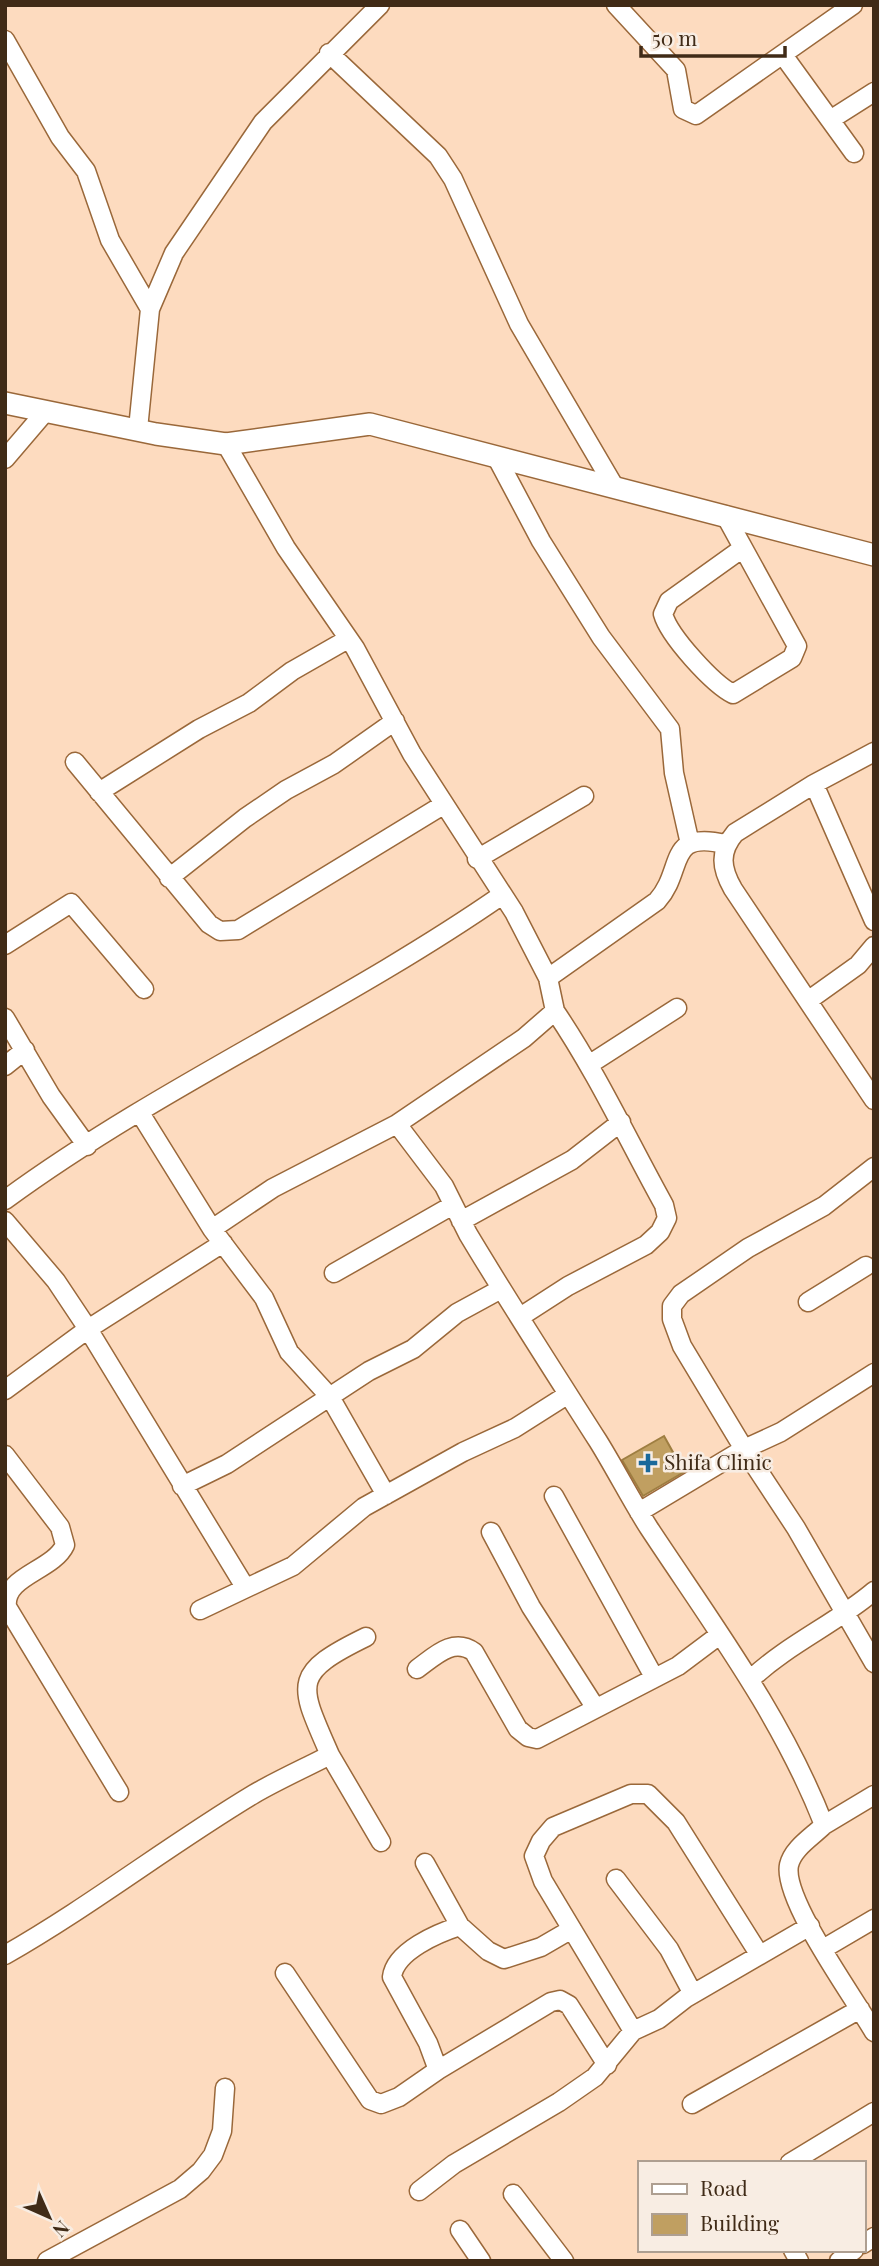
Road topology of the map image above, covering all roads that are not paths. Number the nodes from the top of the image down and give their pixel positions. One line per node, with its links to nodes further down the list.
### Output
1 (380, 5): 5 (street)
2 (617, 5): 6 (street)
3 (853, 5): 6 (street)
4 (5, 40): 10 (street)
5 (328, 53): 10 (street); 17 (street)
6 (783, 55): 8 (street)
7 (874, 92): 8 (street)
8 (830, 120): 9 (street)
9 (854, 153)
10 (150, 309): 13 (street)
11 (5, 403): 12 (street)
12 (46, 411): 13 (street); 15 (street)
13 (138, 429): 14 (street)
14 (226, 444): 16 (street); 21 (street)
15 (5, 459)
16 (498, 460): 17 (street); 29 (street)
17 (614, 485): 18 (street)
18 (725, 515): 19 (street); 20 (street)
19 (743, 548): 19 (street)
20 (874, 555)
21 (348, 639): 22 (street); 26 (street)
22 (395, 722): 28 (street); 32 (street)
23 (874, 752): 25 (street)
24 (75, 762): 26 (street)
25 (814, 784): 30 (street); 34 (street)
26 (99, 792): 32 (street)
27 (584, 796): 31 (street)
28 (443, 805): 31 (street); 32 (street)
29 (690, 844): 30 (street); 37 (street)
30 (725, 844): 39 (street)
31 (477, 859): 33 (street)
32 (169, 878)
33 (502, 895): 37 (street); 47 (street)
34 (874, 921)
35 (5, 945): 38 (street)
36 (874, 946): 39 (street)
37 (548, 978): 41 (street)
38 (144, 989)
39 (809, 1000): 46 (street)
40 (677, 1008): 44 (street)
41 (555, 1011): 44 (street); 49 (street)
42 (5, 1018): 43 (street)
43 (25, 1051): 45 (street); 50 (street)
44 (590, 1064): 48 (street)
45 (5, 1066)
46 (874, 1100)
47 (140, 1113): 50 (street); 55 (street)
48 (621, 1122): 53 (street); 60 (street)
49 (397, 1124): 53 (street); 55 (street)
50 (87, 1146): 52 (street)
51 (874, 1167): 66 (street)
52 (5, 1200)
53 (457, 1213): 57 (street); 58 (street)
54 (5, 1221): 61 (street)
55 (217, 1236): 61 (street); 65 (street)
56 (871, 1268): 59 (street)
57 (334, 1273)
58 (501, 1289): 60 (street); 65 (street)
59 (808, 1302)
60 (520, 1317): 64 (street)
61 (88, 1329): 63 (street); 68 (street)
62 (874, 1373): 66 (street)
63 (5, 1390)
64 (567, 1395): 69 (street); 71 (street)
65 (330, 1397): 68 (street); 69 (street)
66 (744, 1449): 71 (street); 76 (street)
67 (5, 1455): 85 (street)
68 (182, 1486): 73 (street)
69 (386, 1495): 73 (street)
70 (554, 1496): 81 (street)
71 (639, 1512): 77 (street)
72 (491, 1532): 83 (street)
73 (245, 1587): 75 (street)
74 (874, 1591): 76 (street)
75 (200, 1610)
76 (846, 1615): 79 (street); 82 (street)
77 (718, 1636): 81 (street); 82 (street)
78 (366, 1637): 84 (street)
79 (874, 1663)
80 (417, 1669): 83 (street)
81 (654, 1677): 83 (street)
82 (751, 1679): 87 (street)
83 (594, 1707)
84 (330, 1755): 88 (street); 97 (street)
85 (120, 1792)
86 (874, 1795): 87 (street)
87 (824, 1825): 93 (street)
88 (381, 1842)
89 (425, 1863): 92 (street)
90 (616, 1879): 99 (street)
91 (874, 1919): 95 (street)
92 (460, 1926): 94 (street); 104 (street)
93 (810, 1926): 95 (street); 96 (street)
94 (572, 1929): 96 (street); 101 (street)
95 (823, 1950): 100 (street)
96 (759, 1954): 99 (street)
97 (5, 1955)
98 (285, 1973): 104 (street)
99 (693, 1994): 101 (street)
100 (860, 2009): 102 (street); 106 (street)
101 (633, 2031): 103 (street)
102 (874, 2032)
103 (607, 2066): 104 (street); 109 (street)
104 (438, 2070)
105 (225, 2088): 112 (street)
106 (692, 2104)
107 (874, 2112): 108 (street)
108 (793, 2161)
109 (419, 2191)
110 (513, 2194): 114 (street)
111 (460, 2230): 113 (street)
112 (47, 2261)
113 (481, 2261)
114 (564, 2261)

